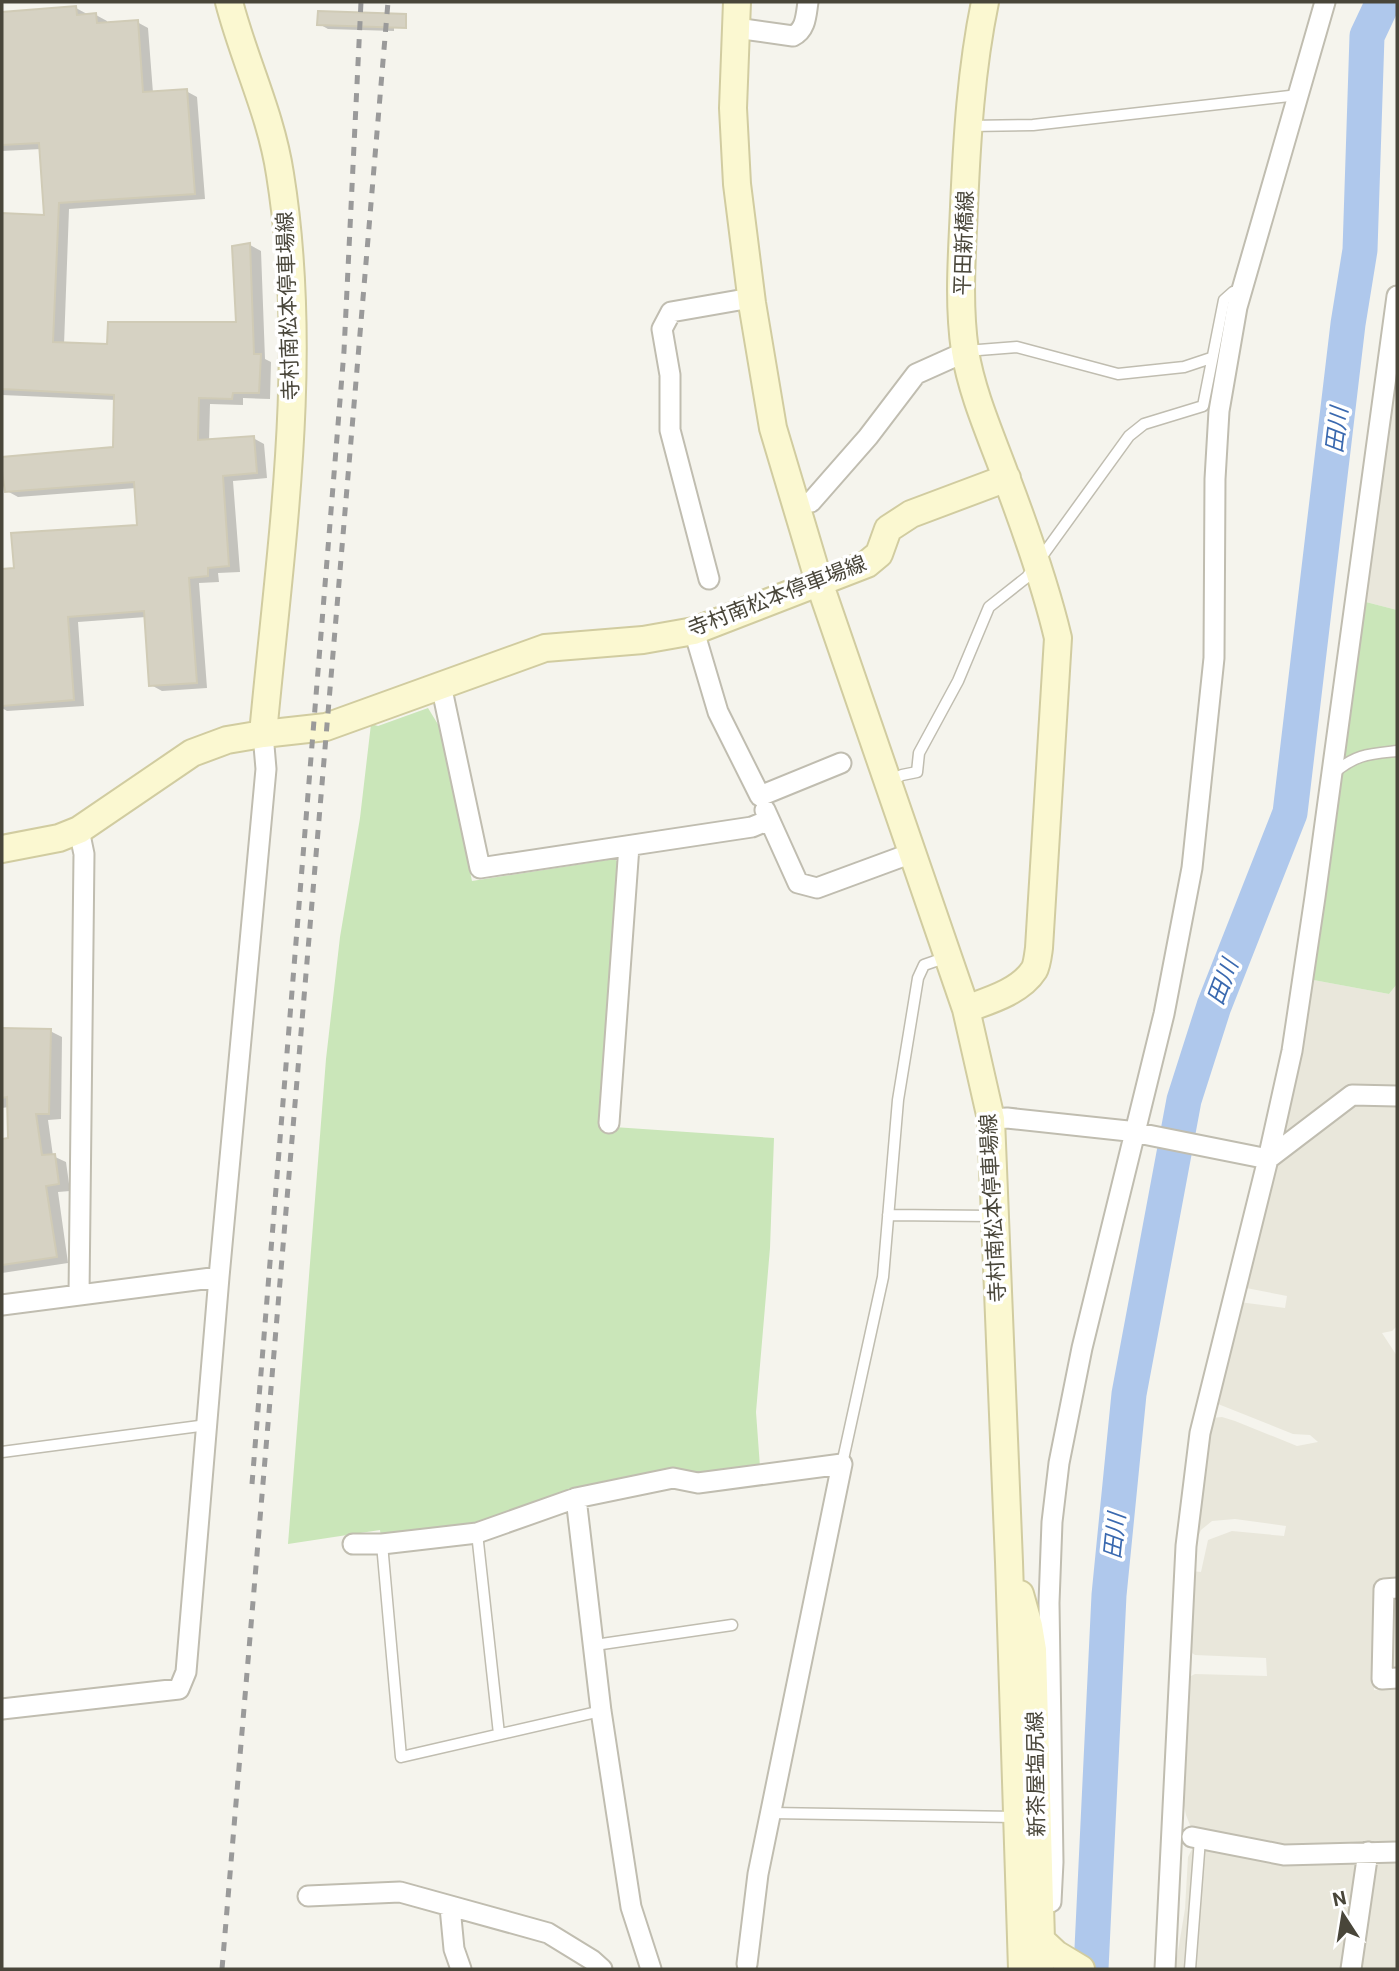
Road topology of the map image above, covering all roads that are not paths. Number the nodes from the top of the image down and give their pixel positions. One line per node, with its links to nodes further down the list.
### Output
1 (229, 2): 21 (main road, 寺村南松本停車場線)
2 (737, 2): 6 (main road, 寺村南松本停車場線)
3 (808, 2): 6 (street)
4 (985, 2): 8 (main road, 平田新橋線)
5 (1325, 2): 7 (street)
6 (736, 28): 10 (main road, 寺村南松本停車場線)
7 (1299, 95): 8 (lane); 9 (street)
8 (968, 126): 12 (main road, 平田新橋線)
9 (1241, 291): 13 (lane); 37 (street)
10 (751, 298): 17 (street); 18 (main road, 寺村南松本停車場線)
11 (1397, 298): 24 (street)
12 (965, 352): 13 (lane); 14 (main road, 平田新橋線); 15 (street)
13 (1211, 358): 16 (lane)
14 (1007, 478): 16 (main road); 18 (main road, 寺村南松本停車場線)
15 (811, 502)
16 (1037, 565): 25 (lane); 33 (main road)
17 (709, 579)
18 (819, 582): 19 (main road, 寺村南松本停車場線); 25 (main road, 寺村南松本停車場線)
19 (694, 631): 20 (main road, 寺村南松本停車場線); 26 (street)
20 (439, 687): 21 (main road, 寺村南松本停車場線); 29 (street)
21 (263, 734): 28 (main road); 41 (street)
22 (1397, 751): 24 (lane)
23 (841, 763): 26 (street)
24 (1332, 775): 38 (street)
25 (887, 782): 31 (main road, 寺村南松本停車場線)
26 (760, 796): 27 (street)
27 (769, 820): 29 (street); 31 (street)
28 (79, 830): 30 (main road); 42 (street)
29 (629, 846): 36 (street)
30 (2, 849)
31 (912, 853): 32 (main road, 寺村南松本停車場線)
32 (947, 957): 33 (main road, 寺村南松本停車場線); 39 (lane)
33 (966, 1009): 35 (main road, 寺村南松本停車場線)
34 (1397, 1096): 38 (street)
35 (991, 1119): 37 (street); 40 (main road, 寺村南松本停車場線)
36 (610, 1123)
37 (1139, 1135): 38 (street); 67 (street)
38 (1265, 1159): 59 (street)
39 (888, 1215): 40 (lane); 46 (lane)
40 (996, 1216): 51 (main road, 寺村南松本停車場線)
41 (219, 1277): 42 (street); 44 (street)
42 (79, 1295): 43 (street)
43 (2, 1305)
44 (207, 1425): 45 (lane); 56 (street)
45 (2, 1452)
46 (842, 1464): 47 (street); 60 (street)
47 (576, 1498): 48 (street); 54 (street)
48 (477, 1533): 50 (street); 58 (lane)
49 (353, 1544): 50 (street)
50 (382, 1544): 58 (lane)
51 (1009, 1562): 61 (main road); 67 (main road, 新茶屋塩尻線)
52 (1397, 1588): 55 (street)
53 (732, 1625): 54 (lane)
54 (594, 1645): 57 (street)
55 (1397, 1678)
56 (2, 1709)
57 (601, 1711): 58 (lane); 72 (street)
58 (499, 1734)
59 (1175, 1802): 62 (street); 68 (street)
60 (771, 1813): 61 (lane); 69 (street)
61 (1017, 1817): 73 (main road)
62 (1196, 1838): 63 (street); 68 (street); 75 (lane)
63 (1368, 1852): 64 (street); 76 (street)
64 (1397, 1852)
65 (309, 1896): 66 (street)
66 (450, 1907): 70 (street); 71 (street)
67 (1047, 1956): 74 (main road)
68 (1166, 1962)
69 (747, 1967)
70 (461, 1969)
71 (602, 1969)
72 (651, 1969)
73 (1022, 1969)
74 (1081, 1969)
75 (1190, 1969)
76 (1351, 1969)

